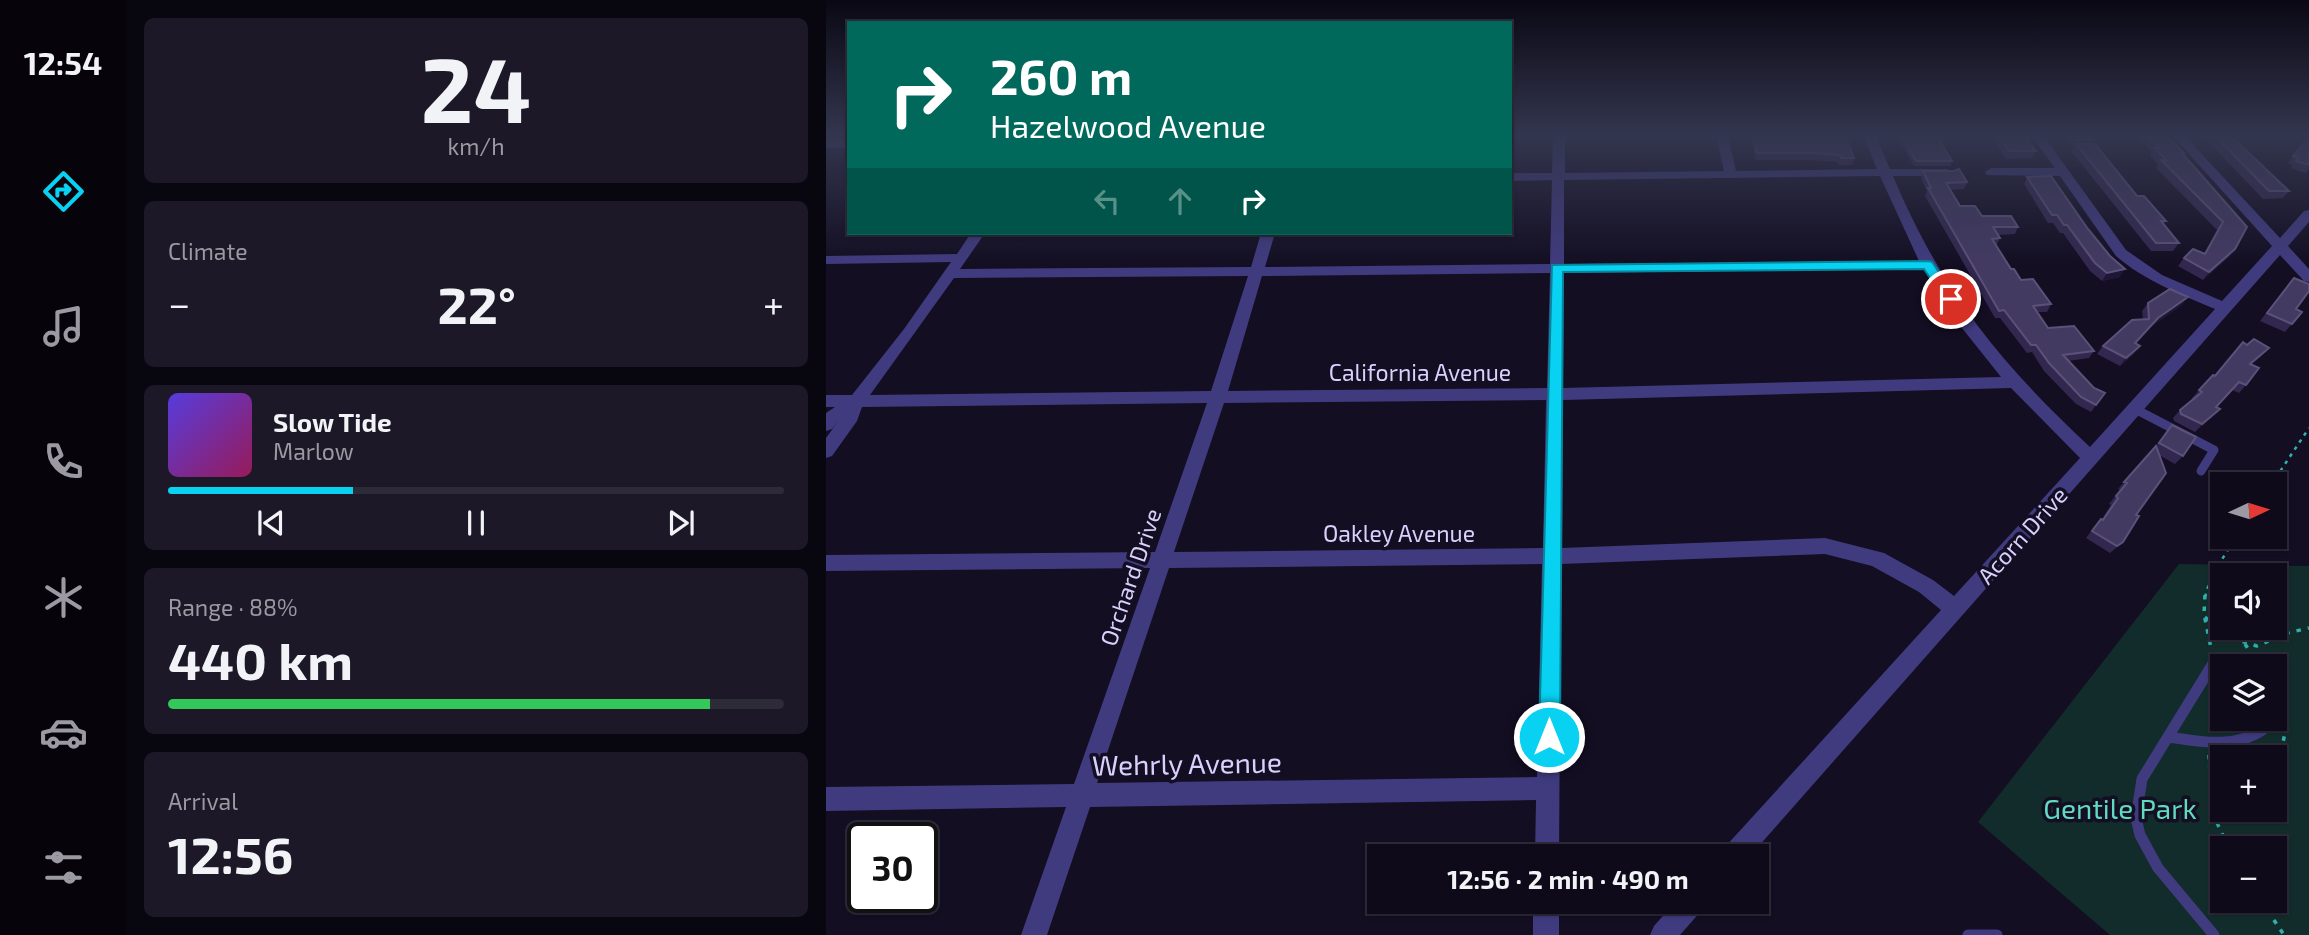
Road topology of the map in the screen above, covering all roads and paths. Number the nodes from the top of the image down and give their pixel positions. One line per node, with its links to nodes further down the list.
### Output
1 (1558, 178): 12 (street)
2 (1888, 179): 11 (street)
3 (2068, 179): 16 (street)
4 (2218, 179): 8 (street)
5 (2309, 214): 8 (street, Acorn Drive)
6 (977, 235): 9 (street)
7 (1267, 235): 13 (street, Orchard Drive)
8 (2280, 246): 15 (street); 16 (street, Acorn Drive)
9 (961, 258): 10 (street); 14 (street)
10 (826, 260)
11 (1928, 265): 12 (street); 17 (street)
12 (1557, 268): 13 (street); 18 (street)
13 (1258, 271): 14 (street); 19 (street, Orchard Drive)
14 (950, 274): 21 (street)
15 (2309, 278)
16 (2225, 308): 22 (street, Acorn Drive)
17 (2014, 382): 18 (street, California Avenue); 26 (street)
18 (1554, 394): 19 (street, California Avenue); 30 (street)
19 (1218, 396): 21 (street, California Avenue); 31 (street, Orchard Drive)
20 (826, 401): 21 (street, California Avenue)
21 (856, 401): 23 (street); 25 (street)
22 (2135, 409): 26 (street, Acorn Drive); 27 (lane)
23 (826, 425)
24 (2309, 428): 28 (path)
25 (826, 451)
26 (2091, 458): 33 (street, Acorn Drive)
27 (2200, 471)
28 (2280, 472)
29 (2228, 550): 34 (path)
30 (1551, 556): 31 (street, Oakley Avenue); 33 (street, Oakley Avenue); 44 (street)
31 (1162, 560): 32 (street, Oakley Avenue); 45 (street, Orchard Drive)
32 (826, 563)
33 (1955, 609): 48 (street, Acorn Drive)
34 (2203, 614): 36 (path); 37 (path)
35 (2309, 628): 36 (path)
36 (2245, 644): 38 (path)
37 (2215, 654)
38 (2252, 654)
39 (2210, 677): 41 (lane)
40 (2262, 731): 42 (lane)
41 (2169, 737): 42 (lane); 57 (lane)
42 (2206, 742): 43 (path)
43 (2210, 759)
44 (1549, 788): 45 (street, Wehrly Avenue); 47 (street)
45 (1081, 794): 46 (street, Wehrly Avenue); 52 (street, Orchard Drive)
46 (826, 799)
47 (1547, 844)
48 (1745, 844)
49 (2269, 913): 58 (path)
50 (1546, 914): 53 (street)
51 (1682, 914): 54 (street)
52 (1034, 935)
53 (1546, 935)
54 (1663, 935)
55 (1968, 935): 56 (lane)
56 (1997, 935)
57 (2214, 935)
58 (2284, 935)

